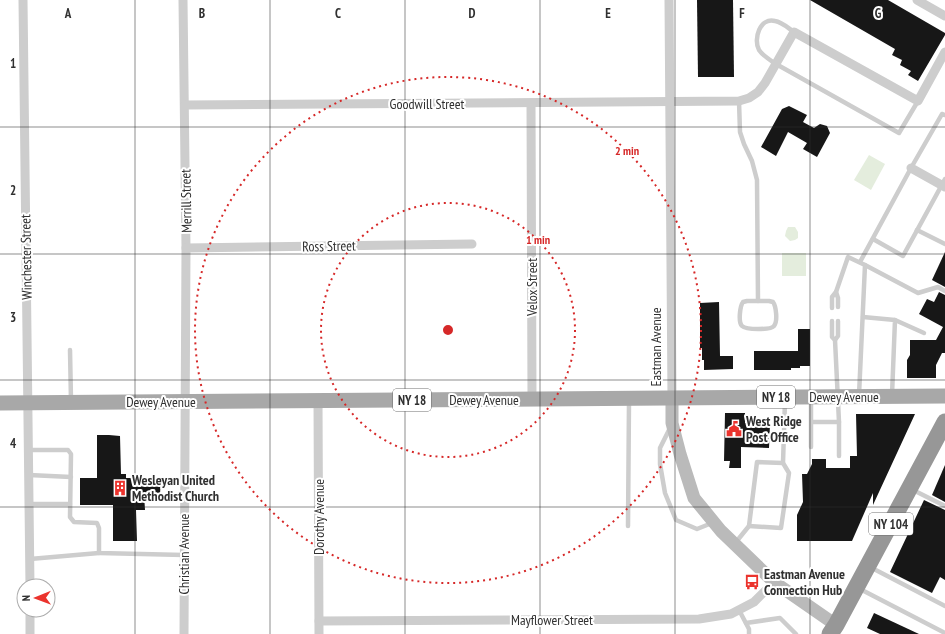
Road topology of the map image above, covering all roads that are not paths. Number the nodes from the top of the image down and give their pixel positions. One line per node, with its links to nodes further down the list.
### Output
1 (23, 0): 46 (street, Winchester Street)
2 (183, 0): 13 (street, Merrill Street)
3 (669, 0): 10 (street, Eastman Avenue)
4 (917, 0): 5 (street)
5 (945, 16)
6 (794, 32): 8 (street); 8 (lane); 9 (street)
7 (945, 52): 9 (street)
8 (776, 64): 9 (lane); 11 (street)
9 (918, 101)
10 (670, 102): 11 (street, Goodwill Street); 12 (street, Goodwill Street); 43 (street, Eastman Avenue)
11 (738, 102): 26 (lane)
12 (531, 103): 13 (street, Goodwill Street); 45 (street, Velox Street)
13 (185, 106): 21 (street, Merrill Street)
14 (944, 113): 15 (lane)
15 (911, 168): 16 (street); 18 (lane)
16 (944, 184): 17 (lane)
17 (917, 230): 18 (lane); 20 (lane)
18 (873, 239): 22 (lane)
19 (472, 244): 21 (street, Ross Street)
20 (945, 244)
21 (186, 248): 48 (street, Merrill Street)
22 (860, 262): 23 (lane); 25 (lane)
23 (865, 265): 24 (lane); 29 (lane)
24 (945, 291)
25 (836, 292): 27 (lane); 28 (lane)
26 (758, 300): 26 (lane)
27 (832, 308)
28 (838, 308)
29 (863, 317): 30 (lane); 41 (lane)
30 (895, 320): 33 (lane); 36 (lane)
31 (832, 321): 34 (lane)
32 (838, 321): 34 (lane)
33 (924, 333)
34 (835, 340): 40 (lane)
35 (70, 350): 47 (lane)
36 (892, 396): 37 (main road, Dewey Avenue / NY 18); 41 (main road, Dewey Avenue / NY 18)
37 (945, 396)
38 (785, 397): 39 (main road, Dewey Avenue / NY 18); 43 (main road, Dewey Avenue / NY 18); 57 (lane)
39 (811, 397): 40 (main road, Dewey Avenue / NY 18); 50 (lane)
40 (838, 397): 41 (main road, Dewey Avenue / NY 18); 51 (lane)
41 (859, 397)
42 (629, 398): 43 (main road, Dewey Avenue / NY 18); 45 (main road, Dewey Avenue / NY 18); 65 (lane)
43 (672, 398): 53 (street, Eastman Avenue)
44 (318, 400): 45 (main road, Dewey Avenue / NY 18); 48 (main road, Dewey Avenue / NY 18); 78 (street, Dorothy Avenue)
45 (532, 400)
46 (28, 402): 47 (main road, Dewey Avenue / NY 18); 49 (main road, Dewey Avenue / NY 18); 55 (street, Winchester Street)
47 (71, 402): 48 (main road, Dewey Avenue / NY 18)
48 (185, 402): 69 (street, Christian Avenue)
49 (0, 403)
50 (812, 422): 51 (lane); 54 (lane)
51 (839, 422): 56 (lane)
52 (945, 422): 60 (highway, NY 104)
53 (672, 423): 64 (street, Eastman Avenue); 64 (lane)
54 (812, 447)
55 (29, 450): 58 (street, Winchester Street); 59 (lane)
56 (839, 456)
57 (783, 463): 66 (lane); 66 (lane)
58 (29, 475): 59 (lane); 61 (street, Winchester Street)
59 (71, 478): 62 (lane)
60 (909, 488): 63 (lane); 71 (highway, NY 104)
61 (29, 504): 62 (lane); 70 (street, Winchester Street)
62 (70, 504): 68 (lane)
63 (945, 506)
64 (714, 522): 67 (street, Eastman Avenue)
65 (628, 526)
66 (749, 526): 67 (lane)
67 (734, 543): 73 (street, Eastman Avenue)
68 (99, 553): 69 (lane); 70 (lane)
69 (184, 555): 83 (street, Christian Avenue)
70 (30, 558): 72 (street, Winchester Street)
71 (868, 566): 74 (highway, NY 104); 75 (lane)
72 (30, 578)
73 (774, 582): 76 (street, Mayflower Street); 80 (street, Eastman Avenue)
74 (857, 587): 80 (highway, NY 104); 81 (lane)
75 (945, 606)
76 (740, 610): 78 (street, Mayflower Street); 79 (lane)
77 (30, 618): 82 (street)
78 (319, 621): 84 (street, Dorothy Avenue)
79 (746, 623): 85 (lane); 86 (lane)
80 (833, 631)
81 (945, 633)
82 (30, 634)
83 (184, 634)
84 (319, 634)
85 (749, 634)
86 (796, 634)

